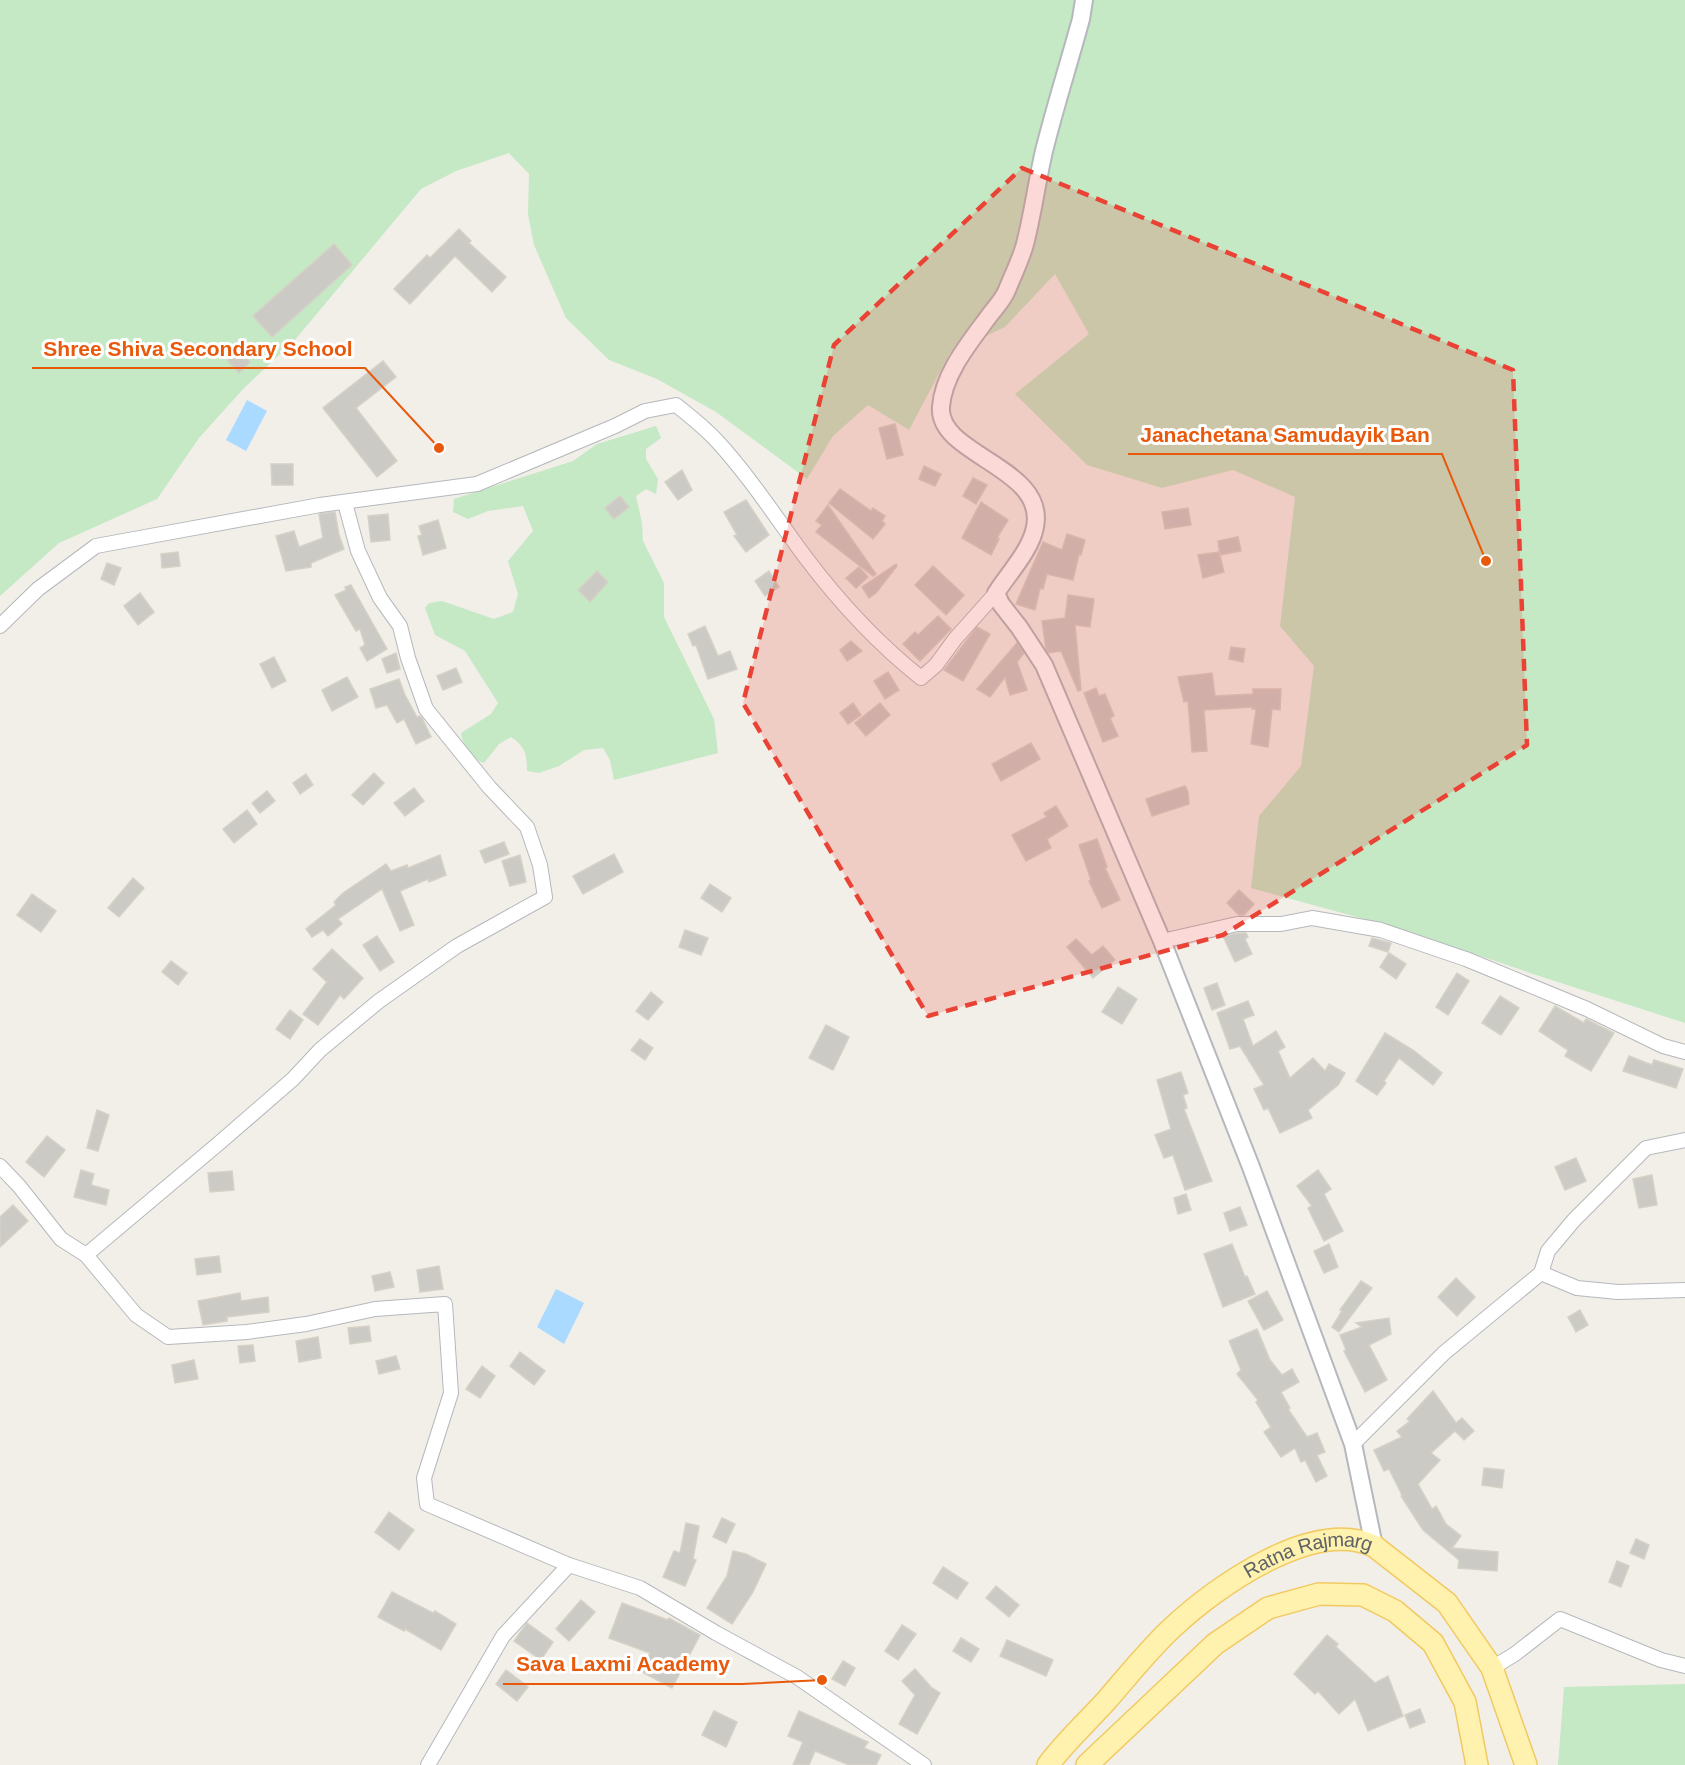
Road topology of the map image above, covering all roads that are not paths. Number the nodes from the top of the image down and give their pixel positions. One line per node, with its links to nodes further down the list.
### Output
1 (1084, 0): 3 (street)
2 (345, 503): 3 (street); 4 (street); 9 (street)
3 (996, 593): 5 (street)
4 (0, 626)
5 (1162, 941): 6 (street); 12 (street)
6 (1685, 1052)
7 (1685, 1140): 10 (street)
8 (0, 1166): 9 (street)
9 (86, 1255): 14 (street)
10 (1541, 1273): 11 (street); 12 (street)
11 (1685, 1290)
12 (1353, 1444): 13 (street)
13 (1374, 1546): 16 (main road, Ratna Rajmarg); 17 (main road, Ratna Rajmarg)
14 (569, 1564): 18 (street); 19 (street)
15 (1685, 1666): 16 (street)
16 (1492, 1668): 22 (main road, Ratna Rajmarg)
17 (1051, 1764)
18 (428, 1765)
19 (924, 1765)
20 (1088, 1765): 21 (main road, Ratna Rajmarg)
21 (1477, 1765)
22 (1526, 1765)

